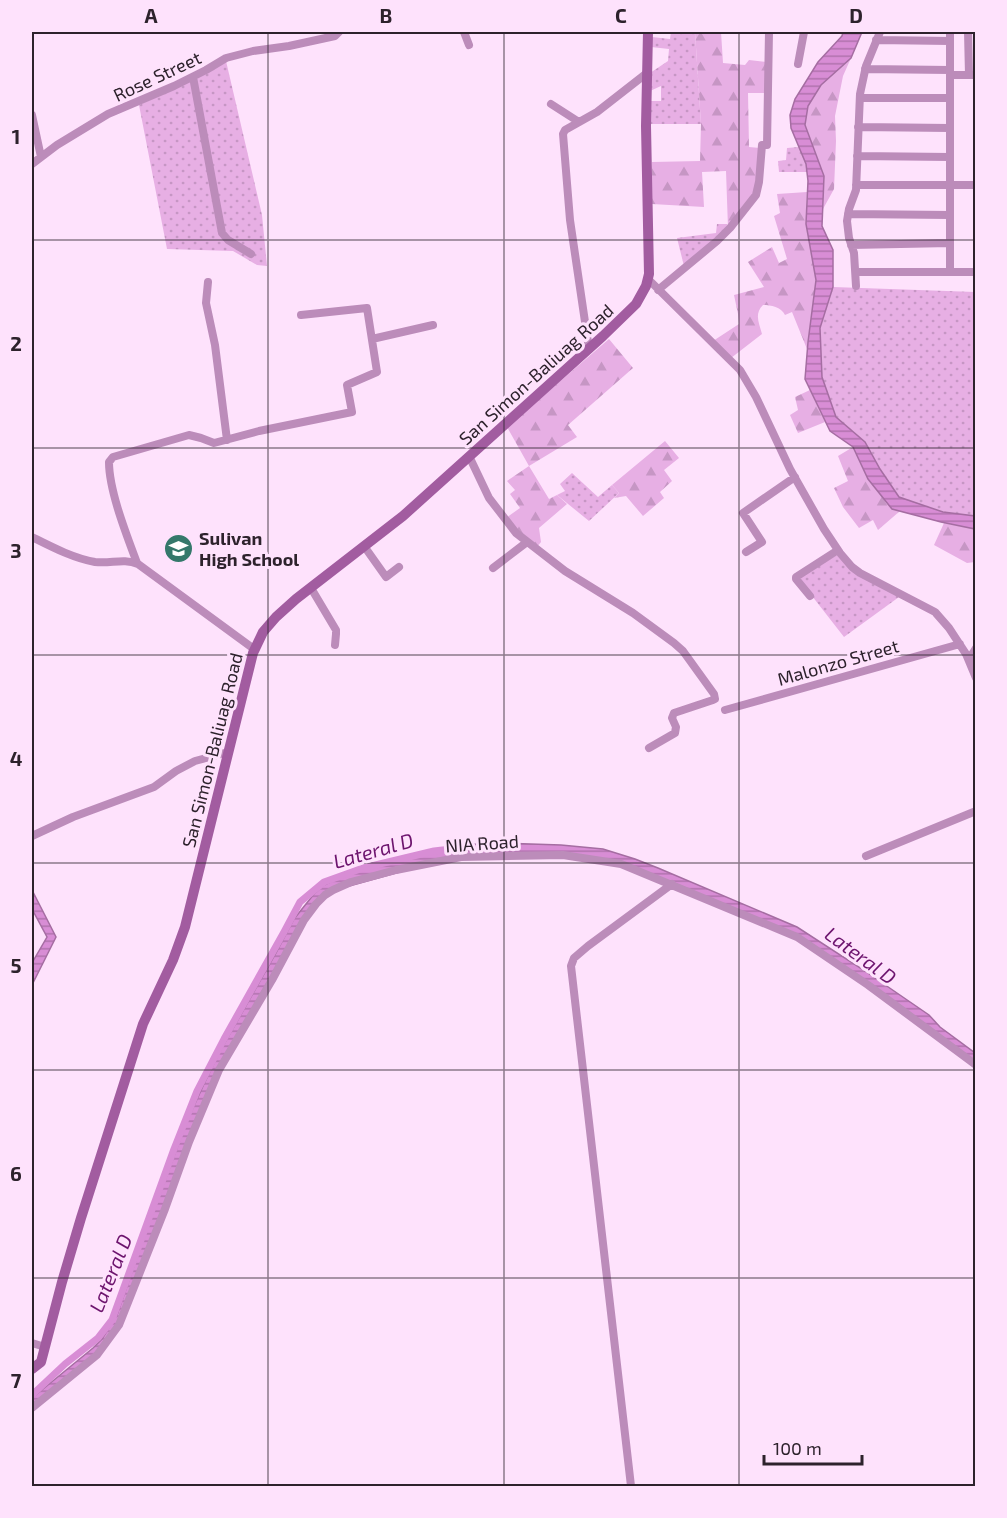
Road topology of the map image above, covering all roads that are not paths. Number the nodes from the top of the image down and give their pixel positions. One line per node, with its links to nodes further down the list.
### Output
1 (339, 32): 17 (street, Rose Street)
2 (464, 32): 11 (street)
3 (648, 32): 14 (main road, San Simon-Baliuag Road)
4 (769, 32): 43 (street)
5 (804, 32): 12 (street)
6 (880, 32): 9 (street)
7 (950, 32): 10 (street)
8 (968, 32): 16 (street)
9 (876, 40): 10 (street); 13 (street)
10 (950, 41): 15 (street)
11 (468, 45)
12 (798, 64)
13 (865, 69): 15 (street); 18 (street)
14 (646, 73): 22 (street); 40 (main road, San Simon-Baliuag Road)
15 (950, 73): 16 (street); 19 (street)
16 (972, 75)
17 (193, 77): 26 (street, Rose Street); 36 (street)
18 (860, 98): 19 (street); 23 (street)
19 (950, 98): 24 (street)
20 (551, 104): 22 (street)
21 (32, 115): 26 (street)
22 (579, 122): 47 (street)
23 (858, 127): 24 (street); 25 (street)
24 (950, 128): 27 (street)
25 (857, 156): 27 (street); 29 (street)
26 (41, 157): 28 (street, Rose Street)
27 (950, 157): 30 (street)
28 (32, 164)
29 (856, 185): 30 (street); 32 (street)
30 (950, 185): 31 (street); 33 (street)
31 (975, 185)
32 (848, 214): 33 (street); 35 (street)
33 (950, 215): 34 (street)
34 (950, 243): 35 (street); 38 (street)
35 (852, 245): 37 (street)
36 (251, 254)
37 (856, 272): 38 (street); 42 (street)
38 (950, 272): 39 (street)
39 (975, 272)
40 (648, 279): 43 (street); 47 (main road, San Simon-Baliuag Road)
41 (208, 282): 48 (street)
42 (856, 286)
43 (658, 290): 50 (street)
44 (301, 315): 46 (street)
45 (434, 325): 46 (street)
46 (372, 339): 48 (street)
47 (589, 349): 49 (main road, San Simon-Baliuag Road)
48 (227, 440): 56 (street)
49 (470, 456): 52 (street); 53 (main road, San Simon-Baliuag Road)
50 (795, 477): 54 (street); 55 (street)
51 (32, 537): 56 (street)
52 (527, 542): 58 (street); 68 (street)
53 (364, 546): 57 (street); 59 (main road, San Simon-Baliuag Road)
54 (838, 550): 60 (street); 61 (street)
55 (746, 552)
56 (137, 563): 64 (street)
57 (399, 567)
58 (493, 568)
59 (311, 588): 62 (street); 64 (main road, San Simon-Baliuag Road)
60 (810, 596)
61 (960, 644): 65 (street); 67 (street, Malonzo Street)
62 (334, 645)
63 (975, 648): 65 (street)
64 (255, 649): 69 (main road, San Simon-Baliuag Road)
65 (970, 664): 66 (street)
66 (975, 678)
67 (725, 710)
68 (650, 748)
69 (228, 752): 71 (street); 76 (main road, San Simon-Baliuag Road)
70 (975, 811): 72 (street)
71 (32, 835)
72 (866, 856)
73 (672, 884): 74 (street, NIA Road); 78 (street, NIA Road); 79 (street)
74 (975, 1065)
75 (32, 1343): 76 (street)
76 (45, 1347): 77 (main road, San Simon-Baliuag Road)
77 (32, 1369)
78 (32, 1408)
79 (631, 1486)

